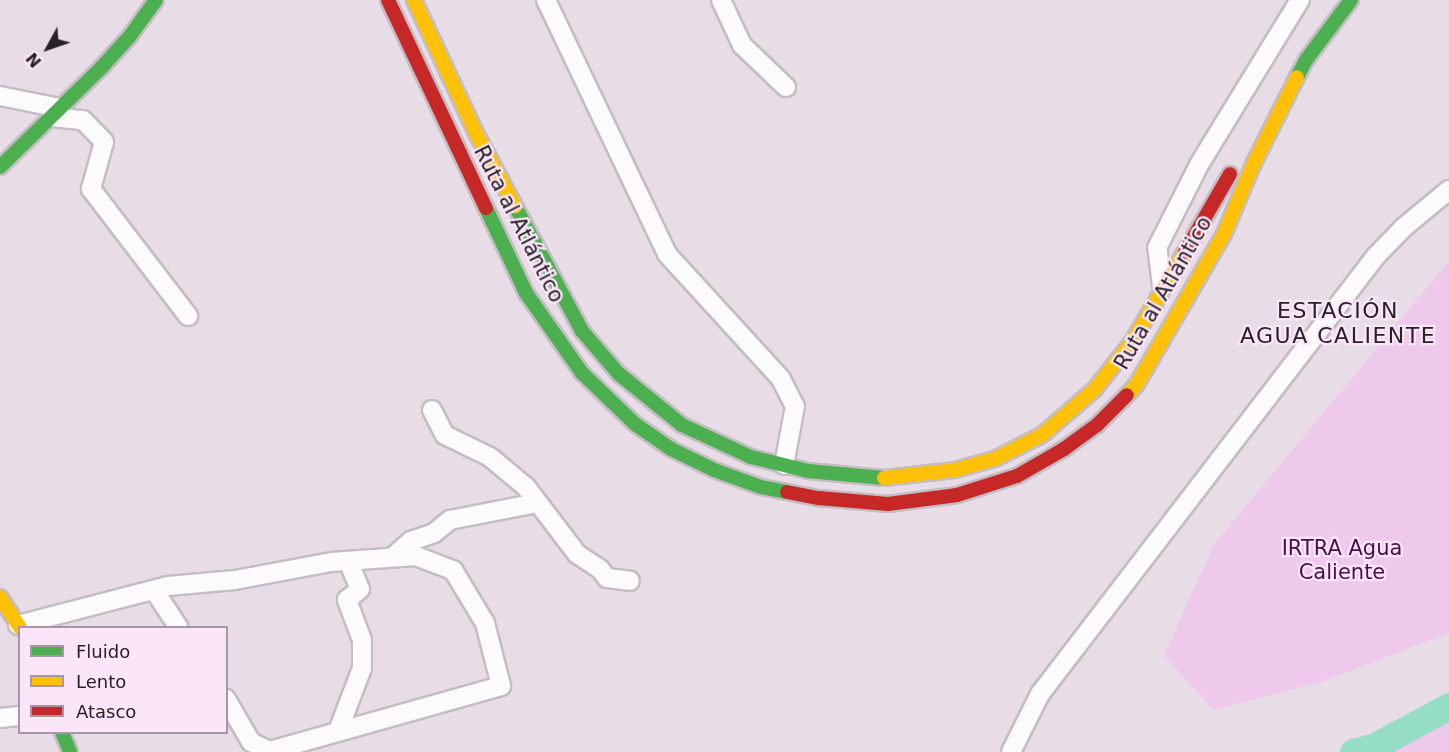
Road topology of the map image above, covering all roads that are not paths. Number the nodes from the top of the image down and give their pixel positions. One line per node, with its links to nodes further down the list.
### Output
1 (156, 0): 12 (main road)
2 (388, 0): 7 (main road, Ruta al Atlántico)
3 (414, 0): 19 (main road, Ruta al Atlántico)
4 (546, 0): 19 (street)
5 (721, 0): 10 (street)
6 (1300, 0): 16 (street)
7 (1351, 0)
8 (1298, 46): 9 (main road)
9 (1287, 65)
10 (786, 87)
11 (0, 96): 12 (street)
12 (56, 112): 14 (main road); 17 (street)
13 (1235, 165): 16 (main road, Ruta al Atlántico)
14 (0, 167)
15 (1449, 190): 34 (street)
16 (1163, 291): 19 (main road, Ruta al Atlántico)
17 (188, 316)
18 (432, 410): 20 (street)
19 (784, 465)
20 (537, 503): 21 (street); 23 (street)
21 (393, 557): 22 (street); 31 (street)
22 (348, 561): 24 (street); 31 (street)
23 (630, 581)
24 (154, 590): 26 (street); 27 (street)
25 (0, 597): 26 (main road)
26 (19, 626)
27 (178, 626)
28 (228, 702): 31 (street)
29 (18, 717): 30 (street)
30 (0, 718)
31 (338, 731)
32 (63, 734): 33 (main road)
33 (70, 752)
34 (1011, 752)

